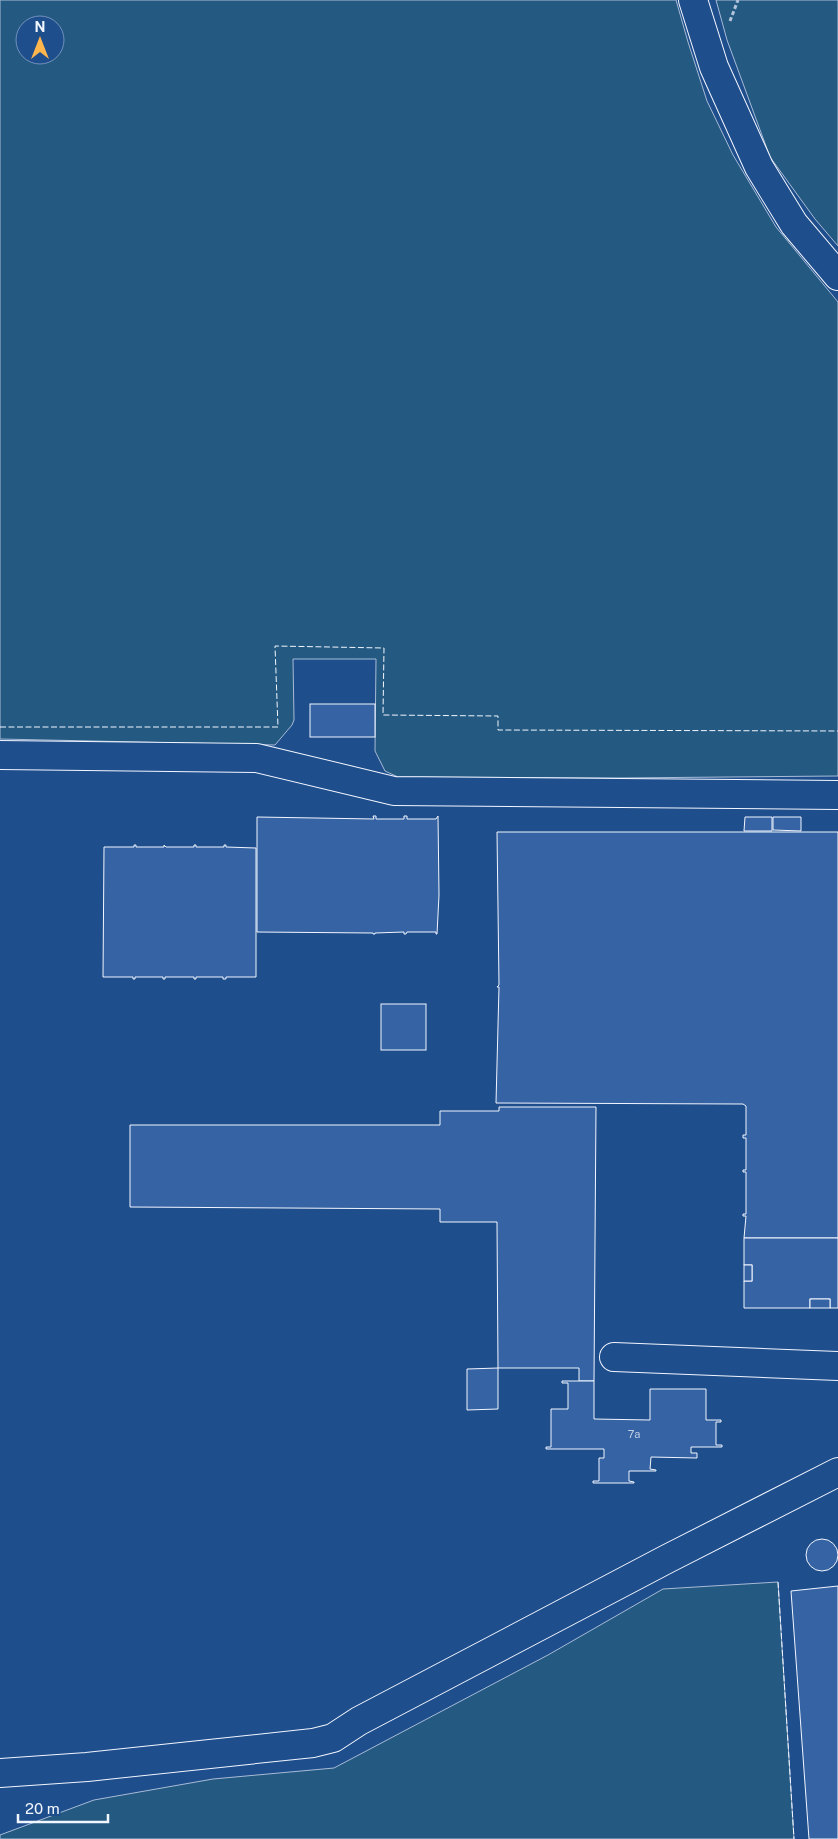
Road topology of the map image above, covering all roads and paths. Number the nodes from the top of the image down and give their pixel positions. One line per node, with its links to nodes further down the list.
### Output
1 (693, 0): 2 (lane)
2 (838, 276)
3 (0, 755): 4 (lane)
4 (838, 795)
5 (614, 1357): 6 (lane)
6 (838, 1366)
7 (838, 1472): 8 (lane)
8 (0, 1773)

